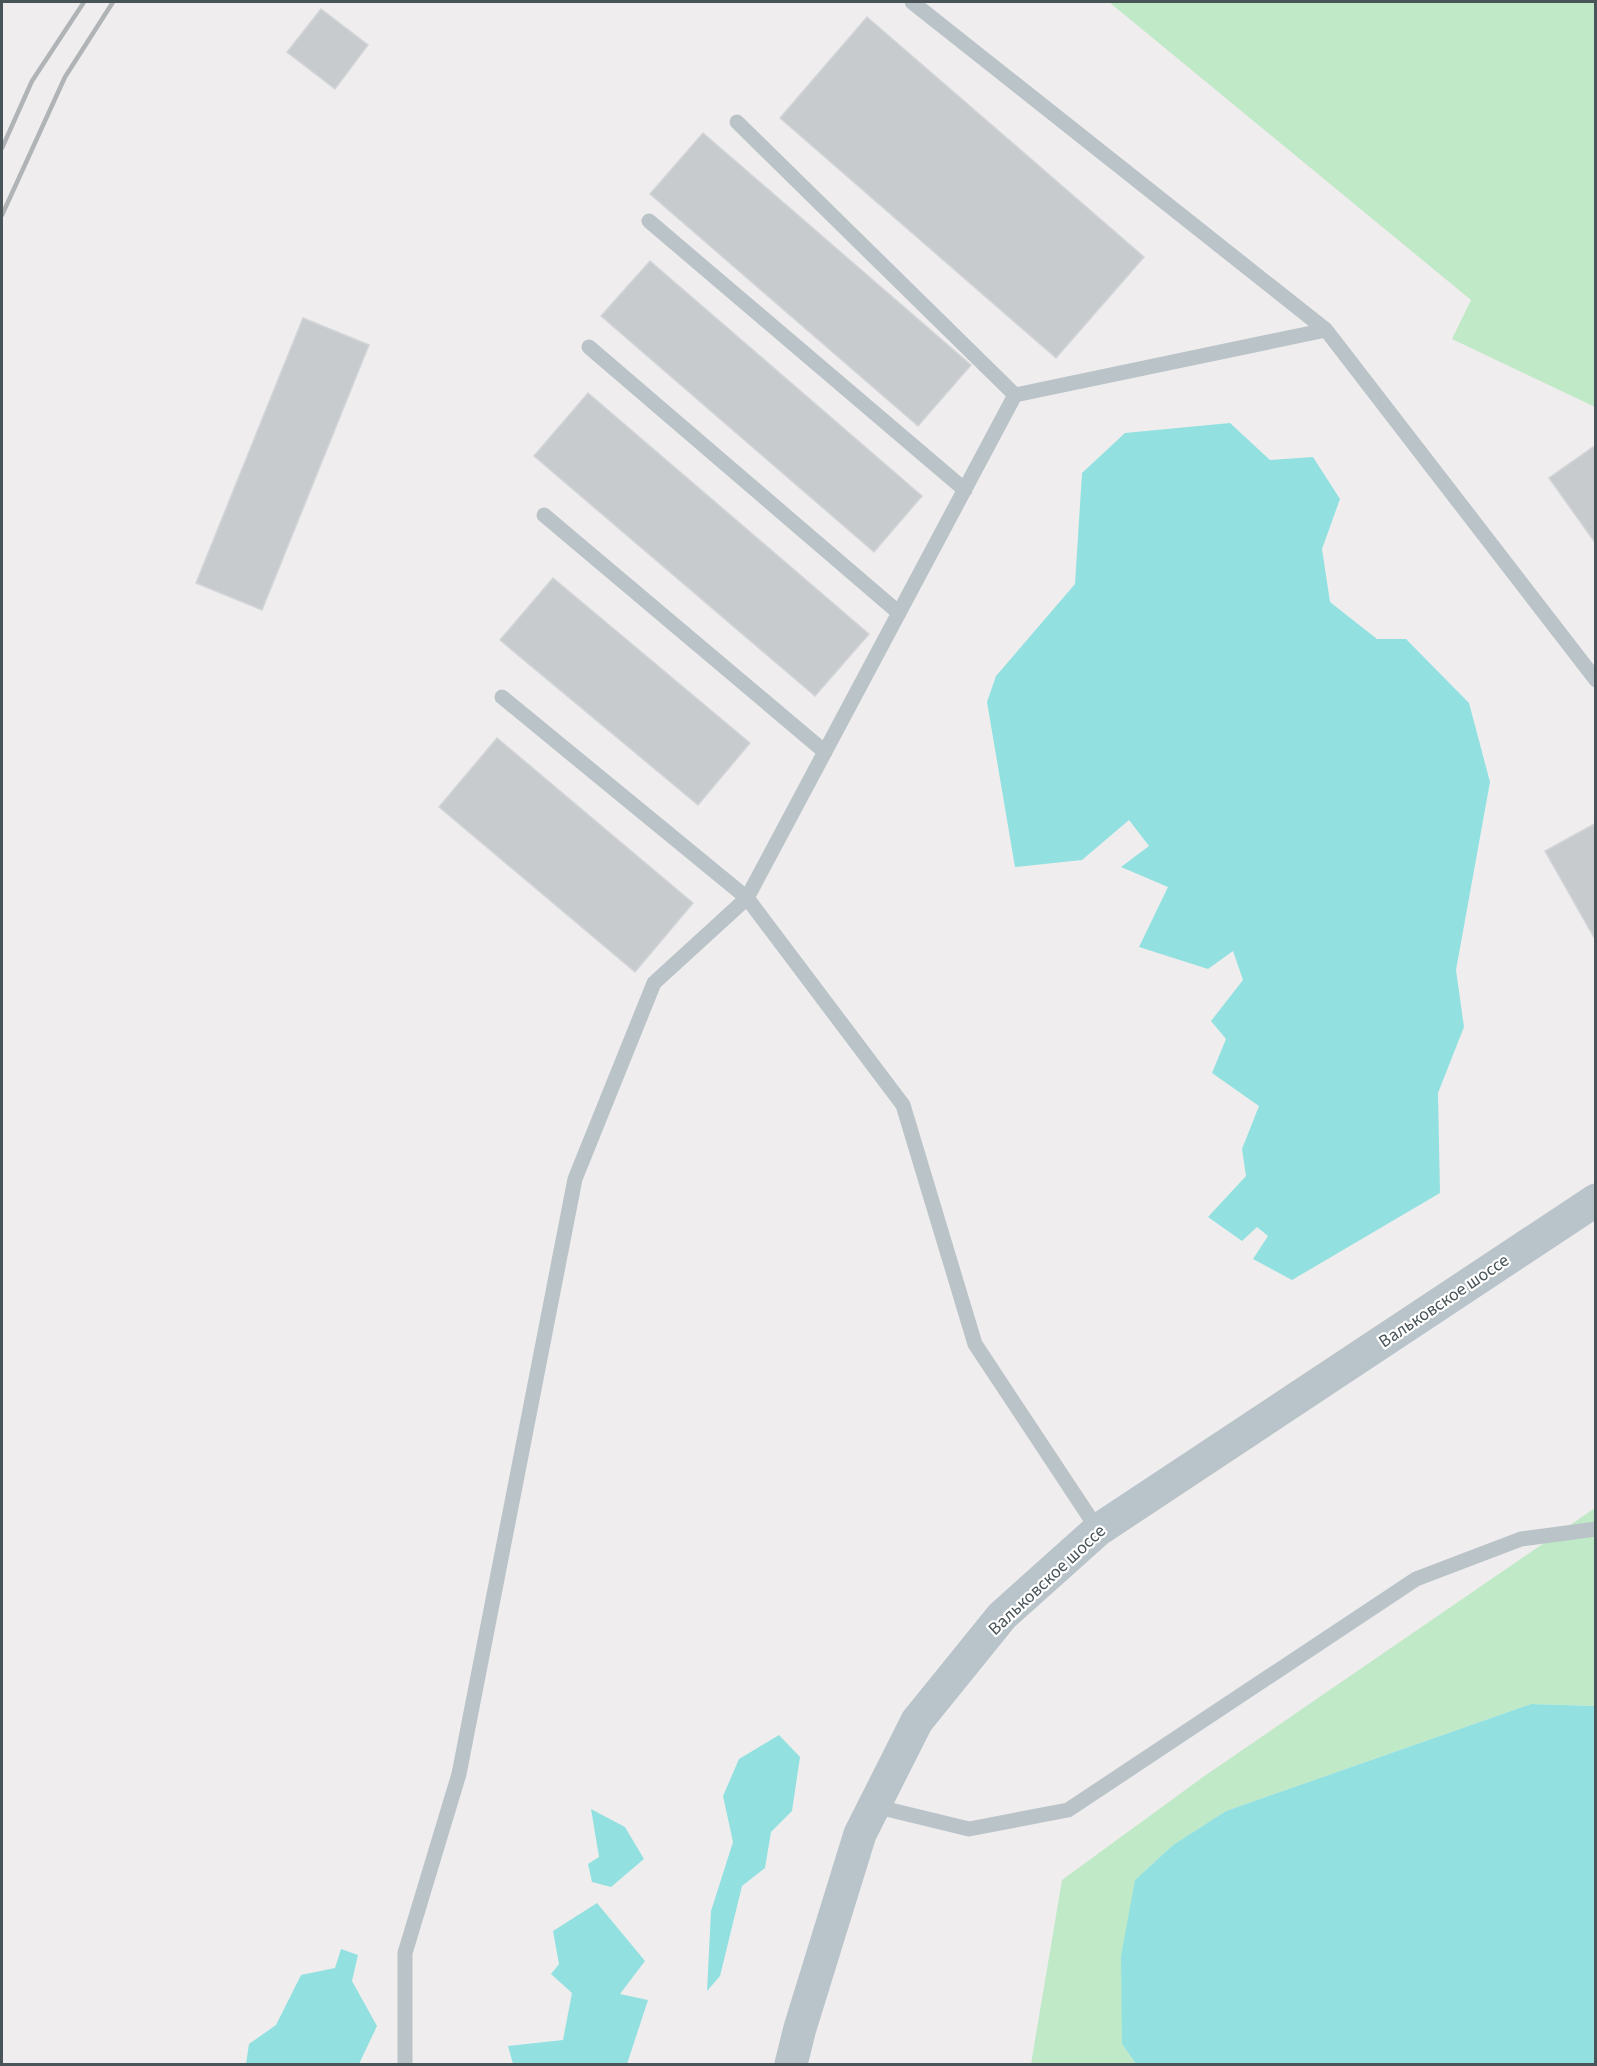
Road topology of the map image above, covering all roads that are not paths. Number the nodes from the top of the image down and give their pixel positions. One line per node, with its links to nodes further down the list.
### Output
1 (912, 2): 4 (lane)
2 (737, 122): 6 (lane)
3 (649, 221): 7 (lane)
4 (1326, 330): 6 (lane); 10 (lane)
5 (589, 347): 9 (lane)
6 (1015, 395): 7 (lane)
7 (965, 490): 9 (lane)
8 (544, 515): 12 (lane)
9 (899, 613): 12 (lane)
10 (1596, 680)
11 (502, 697): 13 (lane)
12 (825, 752): 13 (lane)
13 (747, 898): 16 (lane); 18 (lane)
14 (1596, 1200): 16 (main road, Вальковское шоссе)
15 (1596, 1528): 17 (lane)
16 (1098, 1530): 17 (main road, Вальковское шоссе)
17 (874, 1806): 19 (main road, Вальковское шоссе)
18 (405, 2064)
19 (791, 2064)

